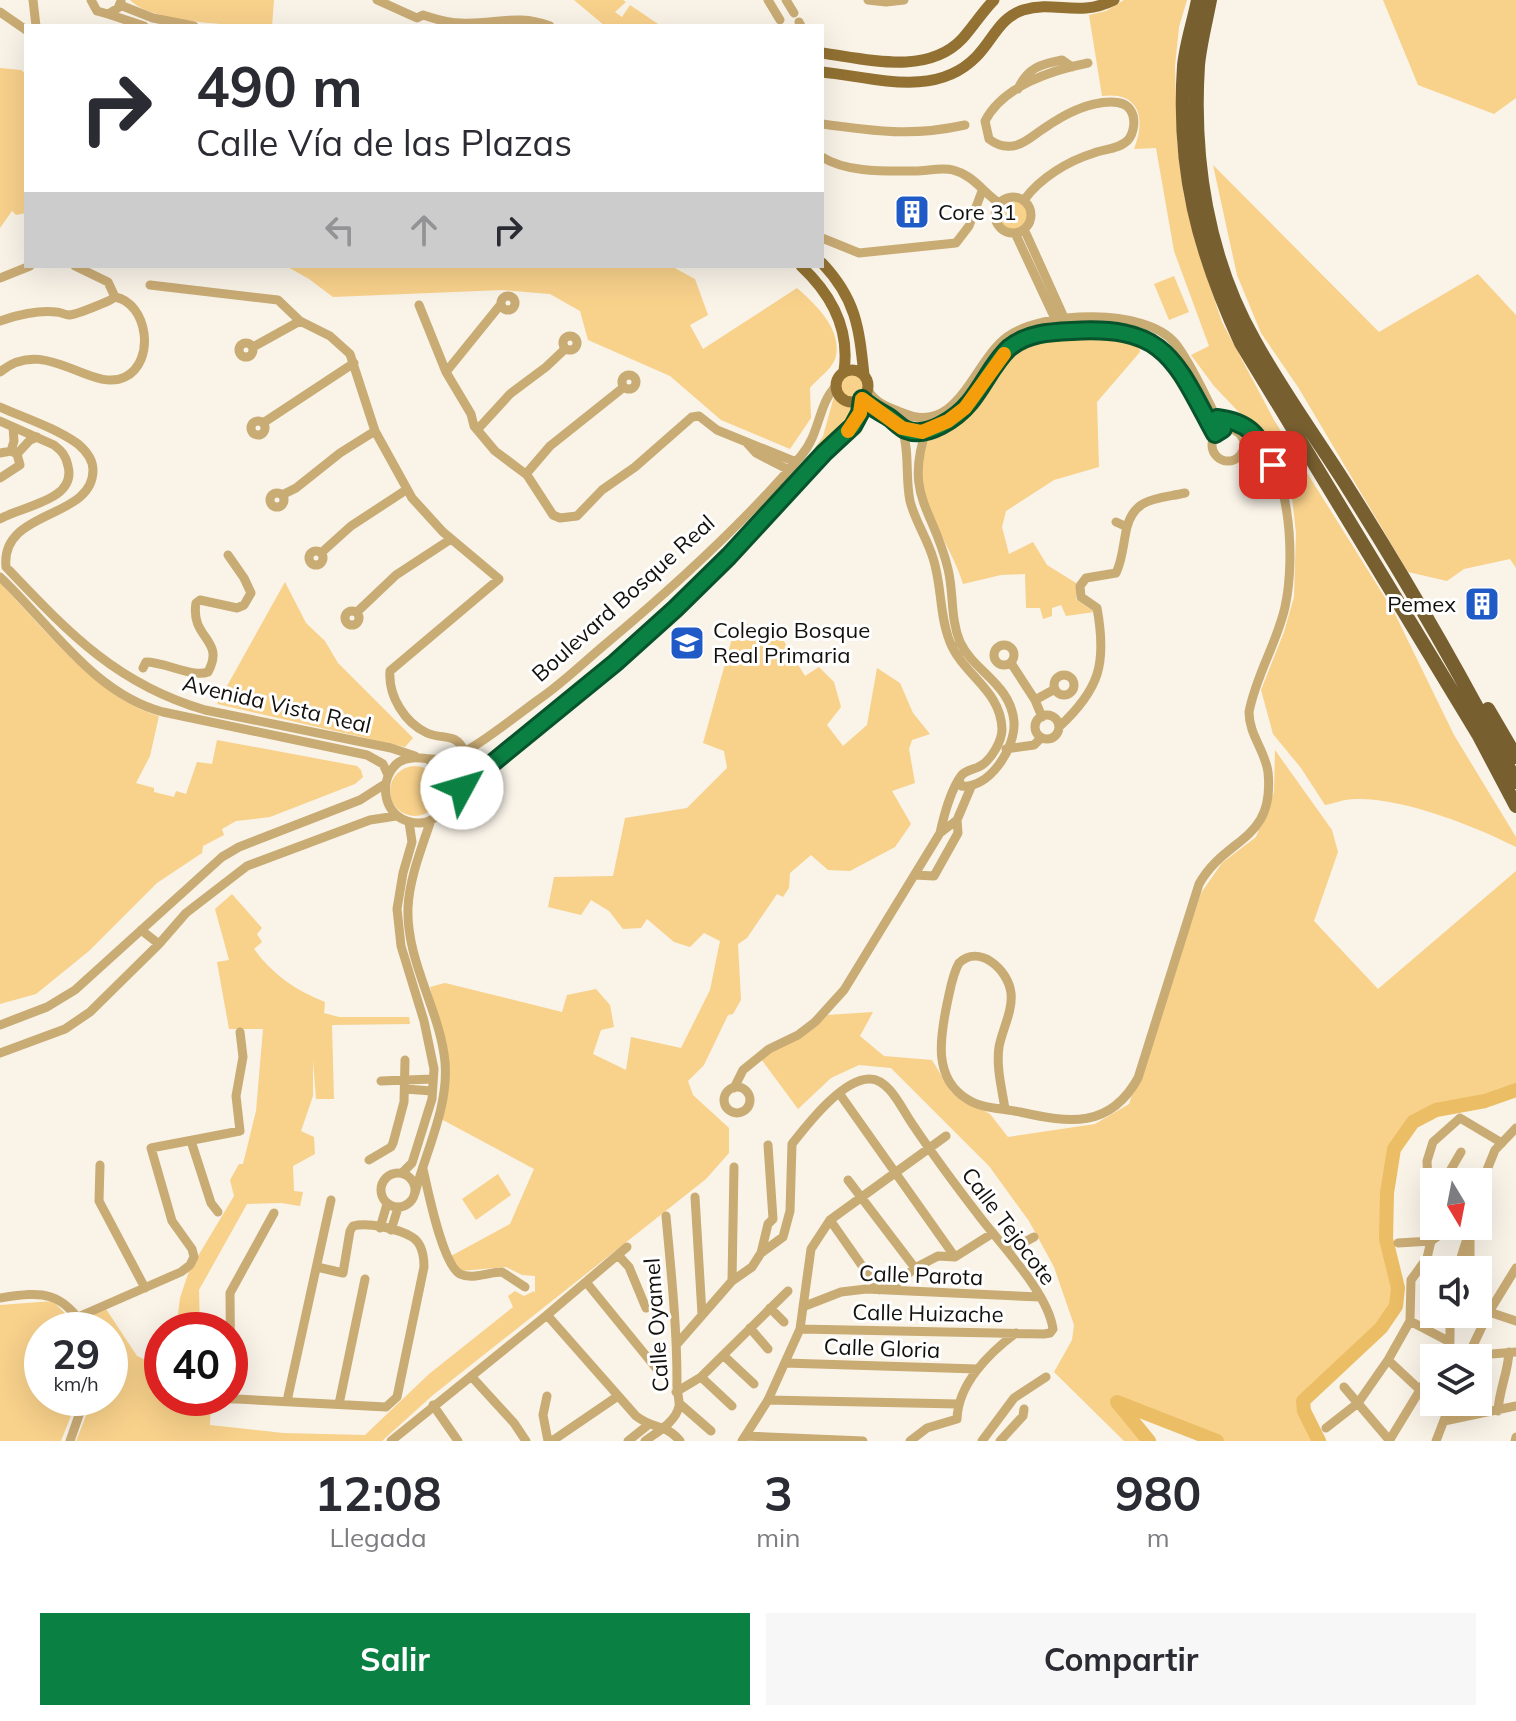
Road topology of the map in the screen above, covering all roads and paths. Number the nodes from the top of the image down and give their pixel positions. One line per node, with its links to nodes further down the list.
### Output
1 (33, 0): 18 (street)
2 (91, 0): 14 (street)
3 (377, 0): 17 (street)
4 (768, 0): 15 (street)
5 (786, 0): 16 (street)
6 (868, 0): 7 (street)
7 (904, 0)
8 (994, 0): 25 (main road)
9 (1114, 0): 27 (main road)
10 (1198, 0): 115 (highway)
11 (1210, 0): 91 (highway)
12 (120, 3): 14 (street); 20 (street)
13 (0, 12): 24 (street)
14 (108, 14): 19 (street)
15 (780, 20)
16 (798, 20)
17 (418, 22): 22 (street)
18 (36, 24)
19 (131, 24)
20 (184, 24)
21 (464, 24): 23 (street)
22 (464, 24)
23 (545, 24)
24 (24, 29)
25 (824, 53)
26 (1088, 63): 32 (street)
27 (824, 72)
28 (824, 124): 29 (street)
29 (965, 125)
30 (824, 158): 31 (street)
31 (982, 191): 33 (street); 35 (street)
32 (1024, 200): 33 (street); 34 (street)
33 (999, 203): 34 (street)
34 (1020, 231): 45 (street)
35 (824, 239)
36 (824, 265): 55 (main road)
37 (25, 268): 40 (street)
38 (79, 268): 42 (street)
39 (803, 268): 52 (main road)
40 (0, 278)
41 (150, 285): 47 (street)
42 (115, 297): 46 (street); 53 (street)
43 (501, 304): 54 (street)
44 (419, 305): 54 (street)
45 (1061, 320): 48 (street); 61 (street); 62 (street)
46 (0, 321)
47 (300, 321): 49 (street); 51 (street)
48 (1065, 331): 62 (street); 68 (street)
49 (253, 347)
50 (565, 349): 67 (street)
51 (354, 363): 64 (street); 69 (street)
52 (844, 371): 55 (main road); 57 (main road)
53 (0, 372)
54 (446, 372): 67 (street)
55 (864, 375): 58 (main road)
56 (624, 387): 74 (street)
57 (835, 387): 58 (main road); 73 (street, Boulevard Bosque Real)
58 (863, 396): 60 (street); 66 (street); 89 (street, Boulevard Bosque Real)
59 (0, 407): 80 (street, Avenida Vista Real)
60 (909, 416): 61 (street); 66 (street)
61 (924, 418): 68 (street)
62 (1217, 418): 135 (street)
63 (0, 421): 65 (street)
64 (263, 423)
65 (13, 427): 70 (street); 71 (street)
66 (902, 428): 68 (street); 110 (street)
67 (477, 430): 74 (street)
68 (927, 430): 104 (street)
69 (375, 431): 76 (street); 78 (street)
70 (37, 437): 71 (street); 79 (street)
71 (14, 452): 72 (street); 75 (street)
72 (0, 453)
73 (792, 466): 74 (street); 87 (street, Boulevard Bosque Real)
74 (526, 474)
75 (0, 478)
76 (406, 490): 84 (street); 85 (street)
77 (1185, 493): 83 (street)
78 (282, 495)
79 (33, 505): 80 (street); 81 (street)
80 (41, 515): 92 (street, Avenida Vista Real)
81 (0, 519)
82 (1116, 522): 83 (street)
83 (1127, 527): 99 (street)
84 (451, 539): 90 (street); 107 (street)
85 (321, 553)
86 (228, 555): 96 (street)
87 (693, 568): 89 (street); 107 (street, Boulevard Bosque Real)
88 (0, 577): 92 (street, Avenida Vista Real)
89 (705, 579): 114 (street, Boulevard Bosque Real)
90 (357, 612)
91 (1427, 621): 108 (highway); 112 (highway)
92 (56, 627): 93 (street, Avenida Vista Real); 94 (street, Avenida Vista Real)
93 (84, 646): 94 (street); 96 (street, Avenida Vista Real)
94 (76, 655): 111 (street, Avenida Vista Real)
95 (1011, 663): 98 (street)
96 (142, 673): 109 (street, Avenida Vista Real)
97 (1055, 689): 98 (street)
98 (1035, 700): 100 (street)
99 (1075, 712): 101 (street); 102 (street)
100 (1042, 717): 101 (street); 103 (street)
101 (1053, 717): 102 (street)
102 (1059, 727): 105 (street)
103 (1035, 728): 104 (street); 105 (street)
104 (1013, 730): 106 (street)
105 (1041, 738): 106 (street)
106 (1006, 749): 113 (street)
107 (464, 751): 109 (street, Boulevard Bosque Real)
108 (1516, 757)
109 (424, 759): 111 (street); 114 (street)
110 (959, 779): 113 (street); 117 (street)
111 (387, 780): 116 (street); 123 (street)
112 (1516, 782)
113 (971, 787): 119 (street)
114 (446, 801): 118 (street)
115 (1516, 806)
116 (396, 816): 120 (street); 124 (street)
117 (943, 817): 119 (street); 121 (street)
118 (431, 820): 120 (street); 145 (street)
119 (957, 820): 121 (street); 122 (street)
120 (409, 822): 129 (street)
121 (940, 833): 122 (street)
122 (915, 875): 132 (street)
123 (141, 930): 124 (street); 125 (street)
124 (159, 944): 127 (street)
125 (0, 1025)
126 (240, 1032): 138 (street)
127 (0, 1053)
128 (405, 1060): 131 (street)
129 (433, 1079): 131 (street); 133 (street)
130 (381, 1081): 131 (street)
131 (405, 1084): 133 (street); 143 (street)
132 (734, 1088)
133 (432, 1091): 149 (street)
134 (839, 1093): 141 (street, Calle Tejocote); 150 (street); 170 (street)
135 (1005, 1109): 135 (street)
136 (1516, 1128): 139 (street)
137 (946, 1136): 141 (street)
138 (191, 1141): 158 (street); 180 (street)
139 (1502, 1143): 148 (street); 166 (street)
140 (768, 1145): 170 (street)
141 (929, 1149): 150 (street); 164 (street, Calle Tejocote)
142 (1461, 1152): 147 (street)
143 (369, 1160)
144 (100, 1165): 180 (street)
145 (422, 1165): 152 (street); 159 (street)
146 (734, 1167): 177 (street)
147 (1452, 1168)
148 (1488, 1168)
149 (402, 1173): 152 (street); 156 (street)
150 (895, 1173): 154 (street); 172 (street)
151 (848, 1180): 154 (street)
152 (414, 1196): 157 (street); 159 (street)
153 (695, 1197): 193 (street)
154 (862, 1198): 162 (street); 174 (street)
155 (331, 1200): 173 (street)
156 (387, 1204): 157 (street); 163 (street)
157 (398, 1208): 163 (street)
158 (218, 1212)
159 (433, 1212): 179 (street)
160 (274, 1213): 191 (street)
161 (666, 1216): 204 (street, Calle Oyamel)
162 (830, 1220): 181 (street); 185 (street)
163 (386, 1229): 173 (street); 226 (street)
164 (993, 1233): 169 (street, Calle Tejocote); 172 (street)
165 (1034, 1237): 169 (street)
166 (1431, 1241): 167 (street); 195 (street)
167 (1398, 1243)
168 (627, 1247): 171 (street)
169 (1008, 1251): 183 (street, Calle Tejocote)
170 (761, 1253): 177 (street)
171 (618, 1255): 178 (street); 187 (street)
172 (955, 1257): 174 (street)
173 (317, 1267): 224 (street)
174 (915, 1268): 181 (street)
175 (1516, 1268): 186 (street)
176 (365, 1279): 226 (street)
177 (732, 1281): 193 (street)
178 (586, 1282): 194 (street); 211 (street)
179 (525, 1287)
180 (145, 1288): 190 (street)
181 (879, 1290): 183 (street, Calle Parota); 185 (street, Calle Parota)
182 (788, 1291): 188 (street)
183 (1040, 1297): 201 (street, Calle Tejocote)
184 (0, 1298): 189 (street)
185 (805, 1306): 200 (street)
186 (1492, 1307)
187 (646, 1308)
188 (770, 1308): 197 (street); 198 (street)
189 (74, 1312)
190 (90, 1312)
191 (230, 1312)
192 (1492, 1313): 196 (street)
193 (702, 1314): 204 (street)
194 (547, 1315): 213 (street); 221 (street)
195 (1410, 1321): 203 (street); 209 (street)
196 (1516, 1321)
197 (784, 1322)
198 (750, 1328): 205 (street); 208 (street)
199 (1450, 1328): 203 (street)
200 (800, 1329): 202 (street, Calle Huizache); 210 (street)
201 (1053, 1329): 202 (street, Calle Huizache)
202 (1016, 1333): 212 (street)
203 (1450, 1342)
204 (677, 1344): 219 (street, Calle Oyamel)
205 (768, 1349)
206 (1512, 1352): 207 (street); 233 (street)
207 (1492, 1354)
208 (723, 1355): 214 (street); 216 (street)
209 (1388, 1360): 218 (street); 225 (street)
210 (785, 1363): 212 (street, Calle Gloria); 223 (street)
211 (656, 1368)
212 (977, 1369): 228 (street)
213 (471, 1376): 229 (street); 245 (street)
214 (701, 1377): 219 (street); 230 (street)
215 (1046, 1377): 252 (street)
216 (754, 1384)
217 (1344, 1387): 225 (street)
218 (1420, 1390): 254 (street)
219 (676, 1392): 227 (street, Calle Oyamel)
220 (547, 1396): 246 (street)
221 (618, 1396): 237 (street); 246 (street)
222 (248, 1400): 224 (street)
223 (768, 1400): 228 (street); 241 (street)
224 (287, 1401): 226 (street)
225 (1358, 1403): 239 (street); 254 (street)
226 (339, 1404)
227 (680, 1404): 238 (street, Calle Oyamel); 240 (street)
228 (958, 1404): 251 (street)
229 (433, 1405): 243 (street); 244 (street)
230 (732, 1406)
231 (1516, 1406): 233 (street)
232 (1024, 1409): 253 (street)
233 (1498, 1411): 236 (street)
234 (79, 1416): 242 (street)
235 (1446, 1416): 236 (street)
236 (1444, 1421): 255 (street)
237 (648, 1425): 238 (street); 247 (street)
238 (664, 1427): 248 (street, Calle Oyamel); 249 (street)
239 (1326, 1428)
240 (711, 1431)
241 (744, 1438): 250 (street)
242 (70, 1441)
243 (391, 1441)
244 (458, 1441)
245 (526, 1441)
246 (550, 1441)
247 (628, 1441)
248 (645, 1441)
249 (680, 1441)
250 (863, 1441)
251 (910, 1441)
252 (982, 1441)
253 (1000, 1441)
254 (1389, 1441)
255 (1436, 1441)

